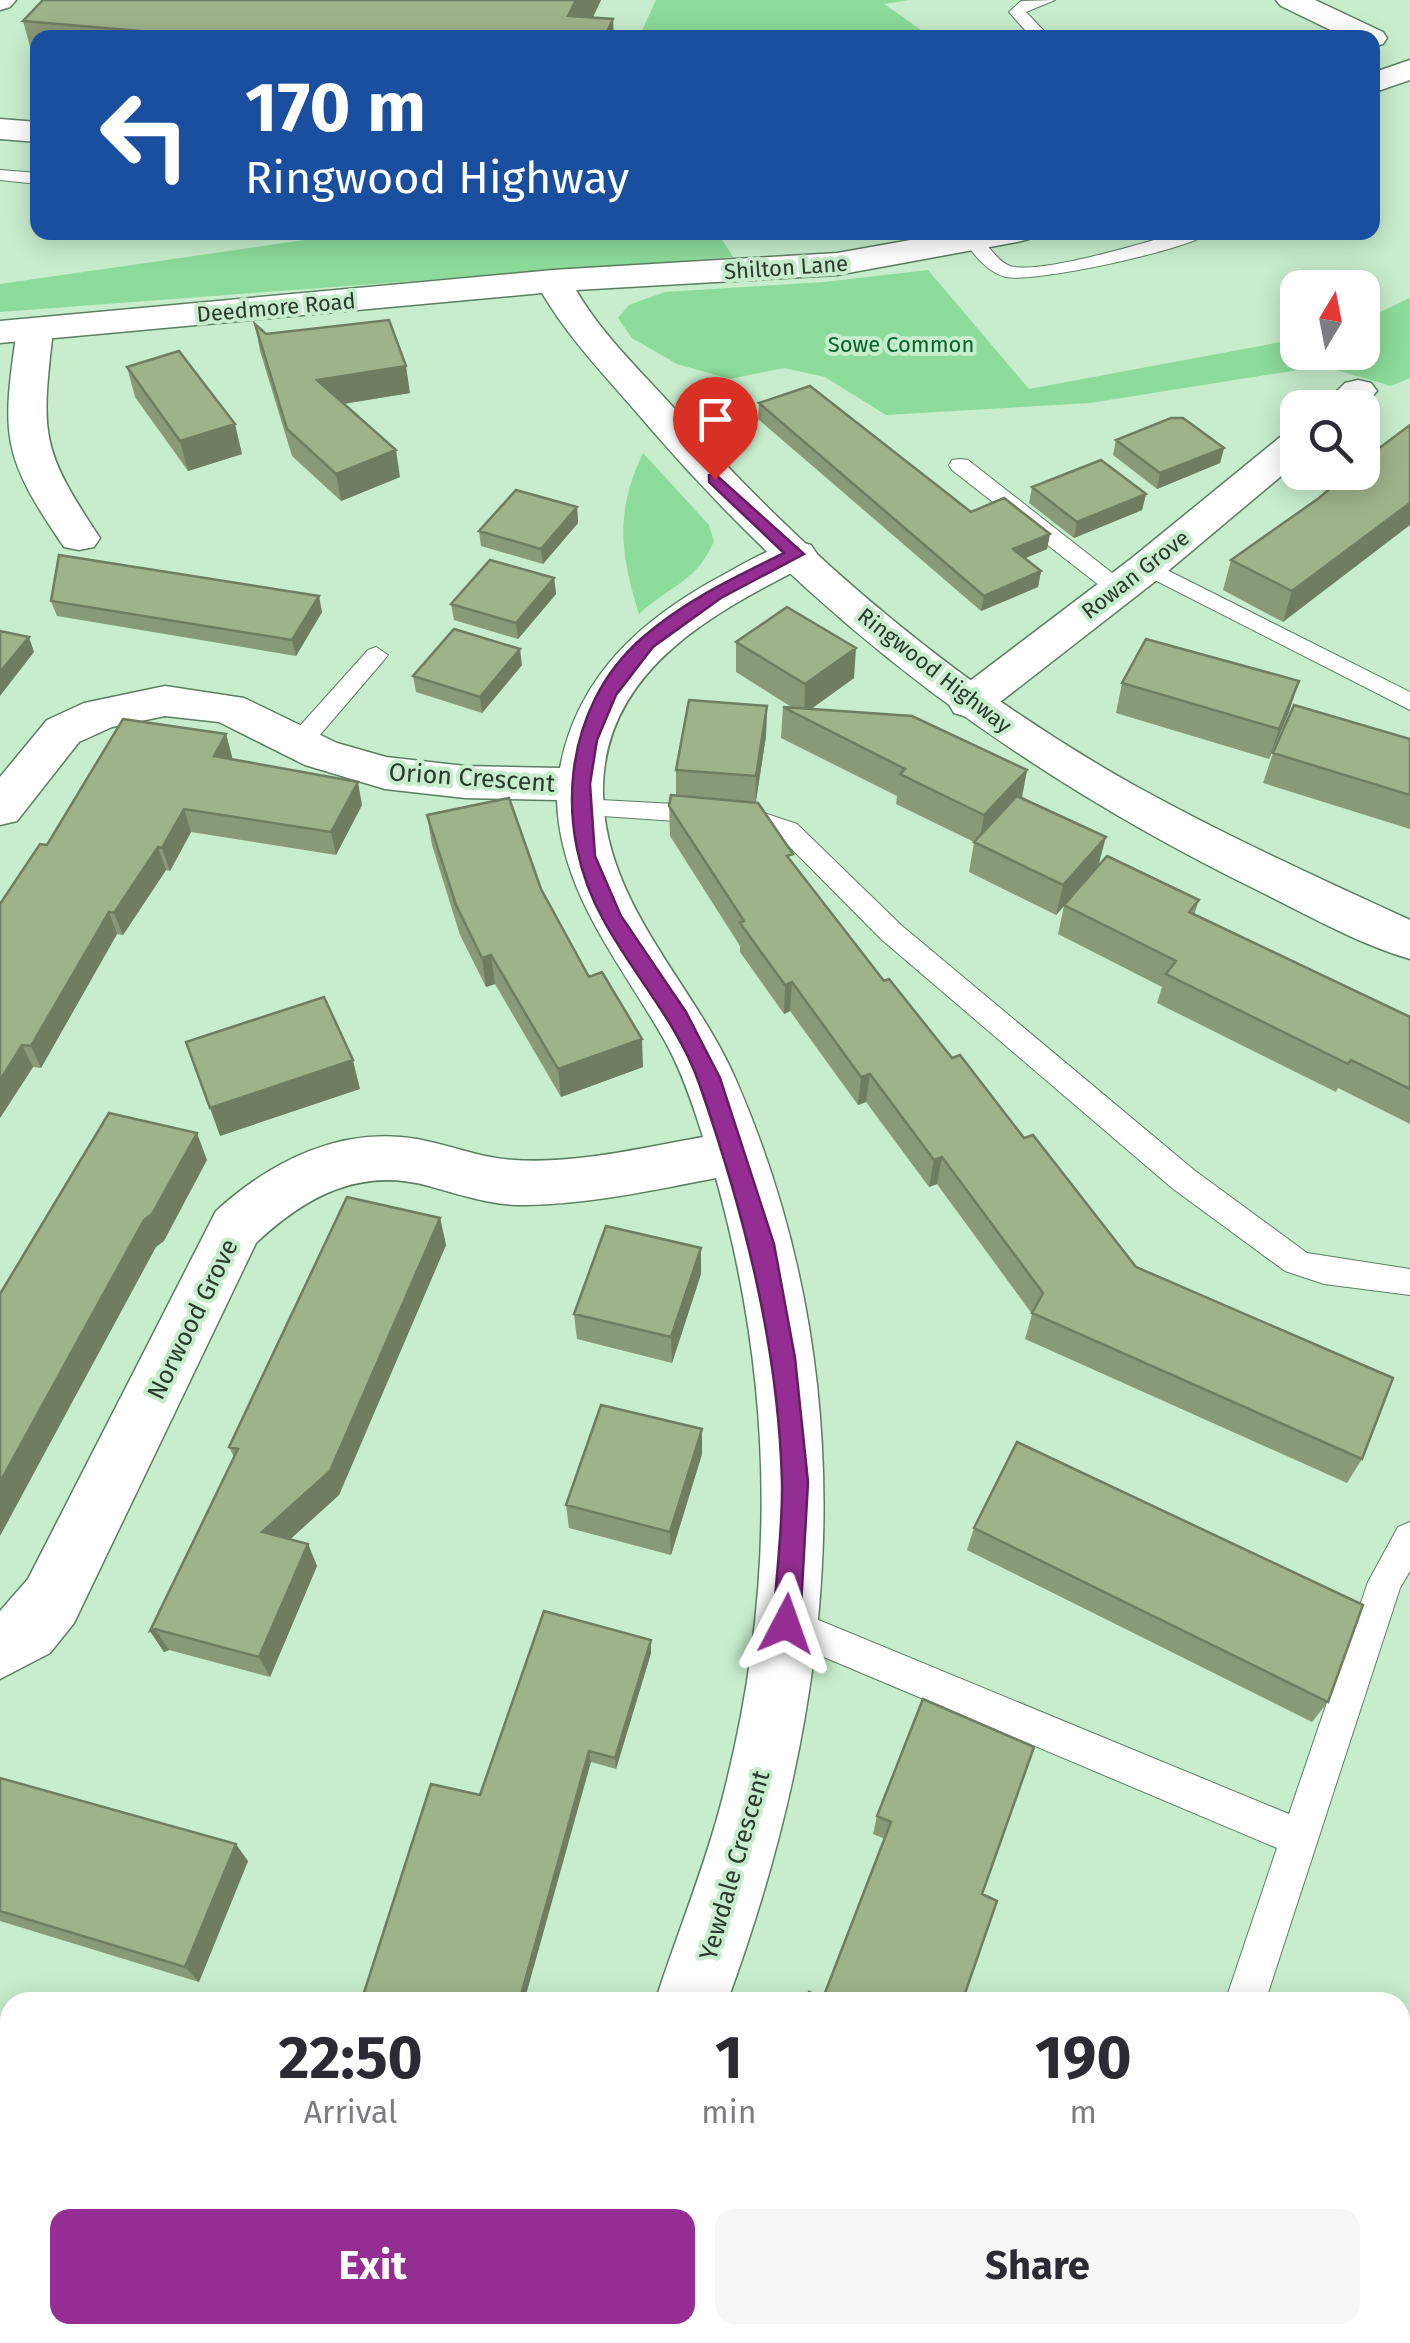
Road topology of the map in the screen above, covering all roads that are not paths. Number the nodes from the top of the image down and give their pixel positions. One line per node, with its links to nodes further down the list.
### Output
1 (1047, 0): 3 (lane)
2 (1291, 0): 4 (street)
3 (1035, 30)
4 (1355, 30)
5 (1380, 42): 6 (street)
6 (1410, 56)
7 (1410, 69): 8 (street)
8 (1380, 81)
9 (1, 130): 10 (street)
10 (30, 132)
11 (0, 175): 12 (lane)
12 (30, 178)
13 (983, 240): 15 (street, Shilton Lane)
14 (1178, 240): 15 (lane)
15 (974, 242): 16 (street, Shilton Lane)
16 (552, 281): 17 (street, Deedmore Road); 21 (street, Ringwood Highway)
17 (17, 331): 20 (street)
18 (1280, 457): 22 (street, Rowan Grove)
19 (960, 465): 22 (lane)
20 (79, 538)
21 (796, 554): 25 (street, Ringwood Highway); 27 (street, Yewdale Crescent)
22 (1132, 578): 24 (lane); 25 (street, Rowan Grove)
23 (376, 656): 26 (lane)
24 (1410, 702)
25 (970, 703): 29 (street, Ringwood Highway)
26 (298, 744): 27 (street, Orion Crescent); 28 (street, Orion Crescent)
27 (581, 796): 30 (street, Yewdale Crescent); 31 (lane)
28 (0, 809)
29 (1410, 941)
30 (734, 1153): 33 (street, Yewdale Crescent); 34 (street, Norwood Grove)
31 (1410, 1282)
32 (1410, 1538): 35 (lane)
33 (786, 1624): 35 (lane); 36 (street, Yewdale Crescent)
34 (0, 1648)
35 (1300, 1838): 37 (lane)
36 (695, 1992)
37 (1249, 1992)

